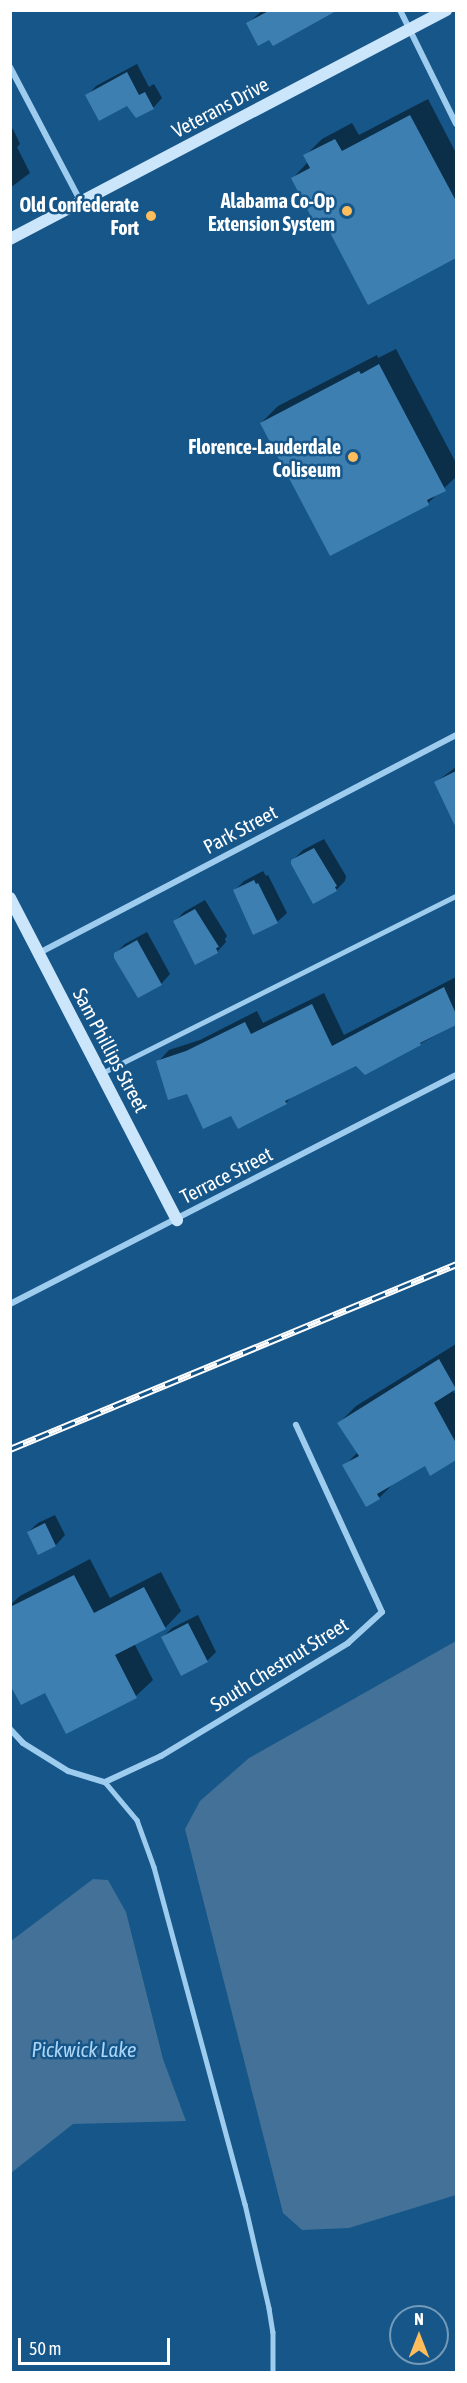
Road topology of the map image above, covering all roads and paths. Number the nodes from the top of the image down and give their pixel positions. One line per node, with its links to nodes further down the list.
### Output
1 (400, 10): 3 (street)
2 (447, 10): 3 (main road, Veterans Drive)
3 (410, 30): 5 (street); 6 (main road, Veterans Drive)
4 (10, 67): 6 (street)
5 (456, 124)
6 (81, 202): 7 (main road, Veterans Drive)
7 (10, 239)
8 (456, 735): 11 (street, Park Street)
9 (456, 896): 12 (lane)
10 (10, 898): 11 (main road, Sam Phillips Street)
11 (39, 953): 12 (main road, Sam Phillips Street)
12 (102, 1073): 14 (main road, Sam Phillips Street)
13 (456, 1075): 14 (street, Terrace Street)
14 (177, 1220): 15 (street, Terrace Street)
15 (10, 1304)
16 (296, 1425): 18 (street, South Chestnut Street)
17 (10, 1729): 18 (street)
18 (105, 1782): 19 (lane)
19 (273, 2373)

